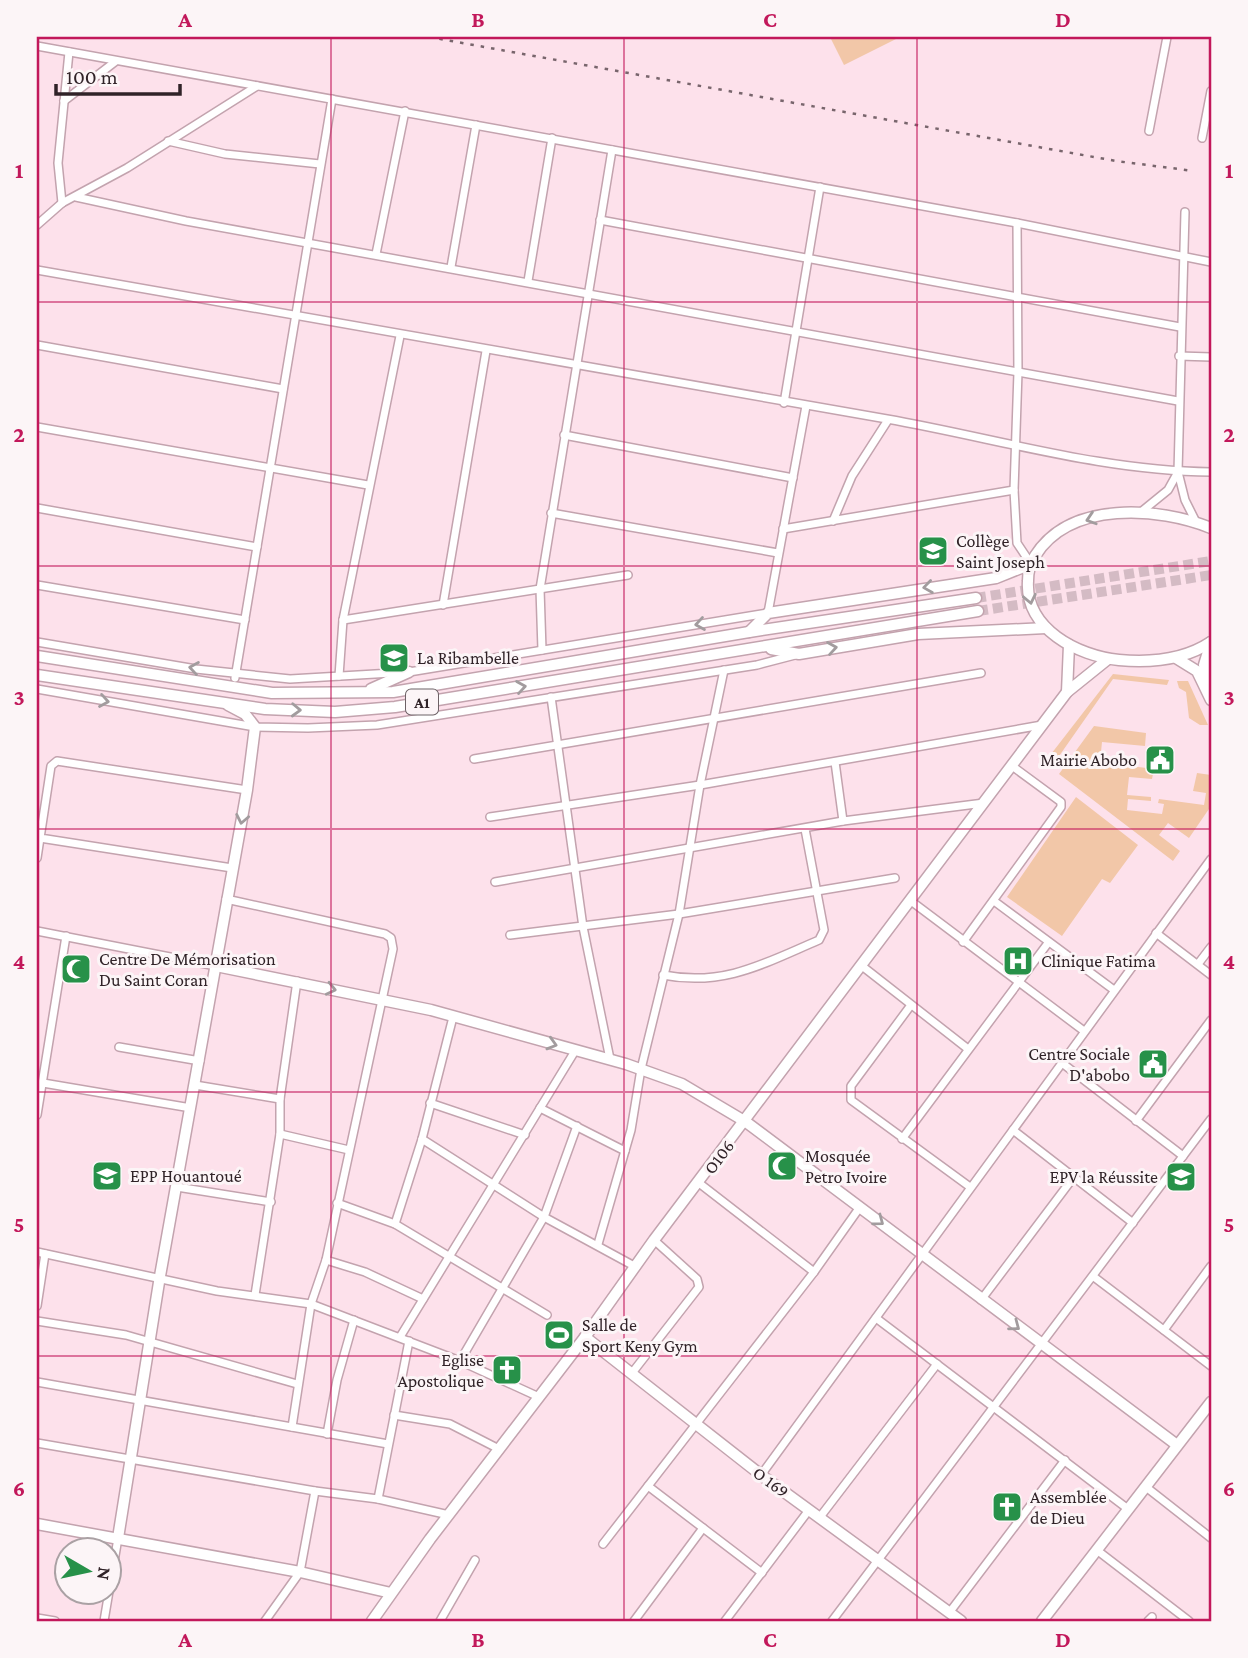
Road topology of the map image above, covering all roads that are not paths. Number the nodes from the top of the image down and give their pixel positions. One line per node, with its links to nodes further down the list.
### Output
1 (1167, 37): 11 (street)
2 (37, 46): 3 (street)
3 (69, 52): 4 (street); 8 (street)
4 (116, 61): 5 (street); 8 (street)
5 (257, 85): 7 (street); 14 (street)
6 (1211, 91): 13 (street)
7 (332, 99): 9 (street); 16 (street)
8 (64, 101): 19 (street)
9 (405, 111): 10 (street); 25 (street)
10 (476, 125): 12 (street); 29 (street)
11 (1149, 131)
12 (552, 138): 15 (street); 31 (street)
13 (1202, 138)
14 (168, 141): 16 (street); 18 (street)
15 (612, 150): 17 (street); 21 (street)
16 (320, 164): 24 (street)
17 (820, 187): 22 (street); 27 (street)
18 (76, 197): 19 (street); 24 (street)
19 (62, 203): 23 (street)
20 (1185, 212): 26 (street)
21 (600, 220): 27 (street); 32 (street)
22 (1017, 223): 26 (street); 33 (street)
23 (37, 225)
24 (309, 241): 25 (street); 34 (street)
25 (376, 254): 29 (street)
26 (1185, 257): 28 (street); 35 (street)
27 (807, 259): 33 (street); 36 (street)
28 (1211, 262)
29 (451, 267): 31 (street)
30 (37, 270): 34 (street)
31 (528, 281): 32 (street)
32 (588, 293): 36 (street); 42 (street)
33 (1019, 295): 35 (street); 43 (street)
34 (295, 317): 37 (street); 44 (street)
35 (1180, 327): 40 (street)
36 (797, 330): 43 (street); 46 (street)
37 (400, 336): 39 (street); 56 (street)
38 (37, 345): 44 (street)
39 (486, 351): 42 (street); 72 (street)
40 (1179, 356): 41 (street); 45 (street)
41 (1211, 357)
42 (575, 365): 46 (street); 50 (street)
43 (1018, 372): 45 (street); 51 (street)
44 (283, 389): 52 (street)
45 (1178, 401): 53 (street)
46 (784, 403): 47 (street)
47 (806, 406): 48 (street); 55 (street)
48 (888, 420): 51 (street); 61 (street)
49 (37, 427): 52 (street)
50 (564, 435): 55 (street); 60 (street)
51 (1014, 444): 53 (street); 57 (street)
52 (270, 469): 56 (street); 65 (street)
53 (1178, 472): 54 (street); 59 (street); 62 (street)
54 (1211, 472)
55 (793, 478): 64 (street)
56 (368, 485): 76 (street)
57 (1014, 491): 61 (street); 67 (street)
58 (37, 508): 65 (street)
59 (1141, 512): 62 (main road); 67 (main road, one-way to 67)
60 (551, 513): 66 (street); 70 (street)
61 (833, 521): 64 (street)
62 (1196, 522): 63 (main road)
63 (1211, 528)
64 (783, 529): 66 (street)
65 (257, 547): 75 (street)
66 (778, 554): 74 (street)
67 (1031, 564): 74 (main road, one-way to 74); 77 (main road, one-way to 77)
68 (628, 575): 70 (street)
69 (37, 585): 75 (street)
70 (540, 589): 72 (street); 83 (street)
71 (976, 598): 78 (main road, A1)
72 (443, 605): 76 (street)
73 (978, 611): 82 (main road, A1)
74 (768, 612): 78 (main road); 83 (street, one-way to 83)
75 (245, 620): 91 (street)
76 (343, 620): 93 (street)
77 (1046, 628): 81 (main road); 85 (main road, one-way to 77)
78 (749, 632): 97 (main road, A1)
79 (37, 642): 91 (street, one-way to 79)
80 (1211, 642): 86 (main road); 98 (main road)
81 (1069, 645): 87 (main road); 96 (main road)
82 (765, 647): 85 (main road); 100 (main road, A1, one-way to 82)
83 (542, 650): 89 (street)
84 (37, 654): 94 (main road, A1)
85 (799, 654): 88 (street)
86 (1176, 658): 87 (main road); 98 (main road)
87 (1108, 659): 96 (main road, O106)
88 (724, 670): 99 (street); 101 (street)
89 (409, 672): 93 (street); 97 (main road)
90 (981, 673): 101 (street)
91 (236, 674): 93 (street); 94 (street)
92 (37, 675): 100 (main road, A1)
93 (339, 676)
94 (235, 688): 97 (main road, A1)
95 (37, 689): 103 (street, one-way to 103)
96 (1068, 692): 102 (main road, O106)
97 (361, 693)
98 (1210, 696)
99 (551, 697): 103 (street); 104 (street)
100 (228, 704): 103 (main road)
101 (715, 718): 104 (street); 108 (street)
102 (1043, 725): 106 (street); 107 (main road, O106)
103 (255, 727): 109 (main road)
104 (556, 746): 105 (street); 111 (street)
105 (474, 759)
106 (835, 762): 108 (street); 113 (street)
107 (1012, 766): 110 (main road, O106); 126 (street)
108 (700, 785): 111 (street); 116 (street)
109 (247, 790): 115 (street); 120 (main road, one-way to 120)
110 (984, 803): 113 (street); 125 (main road, O106)
111 (567, 806): 112 (street); 119 (street)
112 (490, 817)
113 (843, 821): 114 (street)
114 (805, 829): 116 (street); 123 (street)
115 (40, 838): 117 (street); 120 (street)
116 (689, 846): 119 (street); 127 (street)
117 (37, 858)
118 (1211, 859): 130 (street)
119 (577, 867): 122 (street); 128 (street)
120 (232, 868): 124 (main road)
121 (895, 878): 123 (street)
122 (495, 882)
123 (817, 890): 127 (street); 139 (street)
124 (226, 899): 137 (main road); 144 (street)
125 (911, 901): 133 (street); 138 (main road, O106)
126 (994, 901): 133 (street); 134 (street)
127 (679, 914): 128 (street); 139 (street)
128 (583, 927): 131 (street); 152 (street)
129 (37, 931): 132 (street)
130 (1156, 933): 136 (street); 143 (street)
131 (510, 935)
132 (66, 936): 137 (street); 154 (street)
133 (963, 942): 142 (street)
134 (1048, 943): 142 (street); 143 (street)
135 (1211, 947): 136 (street)
136 (1198, 964): 140 (street)
137 (216, 966): 141 (main road); 155 (main road)
138 (862, 966): 145 (street); 167 (main road, O106)
139 (663, 975): 157 (street)
140 (1211, 975)
141 (297, 981): 144 (main road, one-way to 144); 160 (street)
142 (1018, 984): 148 (street); 150 (street)
143 (1114, 990): 148 (street)
144 (383, 1000): 146 (main road); 174 (street)
145 (911, 1005): 150 (street); 173 (street)
146 (453, 1017): 151 (main road, one-way to 151); 161 (street)
147 (1211, 1020): 166 (street)
148 (1084, 1031): 156 (street)
149 (120, 1047): 155 (street)
150 (968, 1049): 173 (street)
151 (575, 1051): 152 (main road); 163 (street)
152 (610, 1059): 157 (main road)
153 (37, 1060): 154 (street)
154 (47, 1061): 158 (street)
155 (200, 1061): 159 (main road)
156 (1062, 1063): 166 (street); 169 (street)
157 (641, 1069): 167 (main road); 175 (street)
158 (43, 1083): 162 (street); 164 (street)
159 (195, 1084): 160 (street); 162 (main road)
160 (280, 1099): 170 (street)
161 (430, 1102): 171 (street); 172 (street)
162 (191, 1108): 180 (main road)
163 (540, 1108): 168 (street); 171 (street)
164 (37, 1115)
165 (1211, 1119): 176 (street)
166 (1136, 1121): 176 (street)
167 (746, 1122): 178 (main road, O106); 184 (main road)
168 (577, 1126): 175 (street); 185 (street)
169 (1013, 1130): 177 (street); 181 (street)
170 (280, 1134): 174 (street); 182 (street)
171 (525, 1135): 179 (street)
172 (422, 1139): 179 (street); 187 (street)
173 (902, 1139): 181 (street)
174 (349, 1150): 183 (street)
175 (625, 1151): 189 (street)
176 (1183, 1156): 186 (street)
177 (1073, 1178): 186 (street); 202 (street)
178 (699, 1184): 188 (main road, O106); 196 (street)
179 (494, 1185): 185 (street); 192 (street)
180 (177, 1187): 182 (street); 197 (main road)
181 (970, 1187): 191 (street)
182 (271, 1202): 200 (street)
183 (337, 1203): 187 (street); 193 (street)
184 (860, 1207): 191 (main road, one-way to 191); 196 (street)
185 (544, 1217): 189 (street); 199 (street)
186 (1133, 1223): 198 (street)
187 (395, 1224): 192 (street)
188 (654, 1241): 195 (main road, O106); 217 (street)
189 (598, 1244): 195 (street)
190 (41, 1253): 197 (street); 204 (street)
191 (923, 1254): 202 (main road); 206 (street)
192 (449, 1257): 199 (street); 201 (street)
193 (326, 1260): 201 (street); 203 (street)
194 (1211, 1266): 209 (street)
195 (637, 1267): 210 (main road, O106)
196 (814, 1272): 225 (street)
197 (160, 1276): 200 (street); 212 (main road)
198 (1094, 1277): 209 (street); 213 (street)
199 (503, 1288): 205 (street); 214 (street)
200 (255, 1295): 203 (street)
201 (423, 1299): 211 (street)
202 (981, 1300): 213 (main road, one-way to 213)
203 (311, 1304): 207 (street); 219 (street)
204 (37, 1306)
205 (547, 1315)
206 (876, 1318): 215 (street); 234 (street)
207 (354, 1320): 211 (street); 227 (street)
208 (37, 1321): 212 (street)
209 (1164, 1330): 216 (street)
210 (585, 1337): 217 (main road, O 169); 220 (main road, O106)
211 (404, 1339): 214 (street); 224 (street)
212 (151, 1342): 219 (street); 221 (main road)
213 (1042, 1346): 223 (street); 230 (main road)
214 (460, 1361): 220 (street)
215 (937, 1364): 223 (street); 242 (street)
216 (1211, 1366)
217 (632, 1373): 225 (main road, O 169)
218 (37, 1382): 221 (street)
219 (297, 1384): 226 (street)
220 (539, 1397): 231 (main road, O106)
221 (140, 1400): 226 (street); 232 (main road)
222 (1211, 1402): 230 (main road)
223 (995, 1407): 233 (street); 252 (street)
224 (394, 1415): 229 (street); 231 (street)
225 (694, 1424): 234 (main road, O 169); 235 (street)
226 (292, 1427): 227 (street)
227 (327, 1434): 229 (street)
228 (37, 1443): 232 (street)
229 (388, 1444): 238 (street)
230 (1177, 1445): 236 (main road)
231 (499, 1449): 241 (main road, O106)
232 (130, 1457): 237 (street); 246 (main road)
233 (1065, 1460): 239 (street); 256 (street)
234 (761, 1475): 240 (main road, O 169)
235 (648, 1486): 244 (street); 249 (street)
236 (1146, 1486): 239 (main road); 247 (street)
237 (315, 1491): 238 (street); 253 (street)
238 (378, 1499): 241 (street)
239 (1128, 1509): 250 (main road)
240 (809, 1510): 242 (main road, O 169); 254 (street)
241 (449, 1515): 255 (main road, O106)
242 (820, 1517): 252 (main road, O 169)
243 (37, 1524): 245 (main road)
244 (703, 1528): 254 (street); 258 (street)
245 (106, 1536)
246 (118, 1536)
247 (1211, 1537)
248 (122, 1539): 253 (main road)
249 (603, 1545)
250 (1098, 1551): 266 (main road); 267 (street)
251 (475, 1560): 262 (street)
252 (879, 1560): 256 (main road, O 169); 264 (street)
253 (300, 1572): 255 (main road); 260 (street)
254 (762, 1573): 263 (street)
255 (391, 1593): 261 (main road, O106)
256 (949, 1613): 265 (main road, O 169)
257 (37, 1618): 259 (street)
258 (637, 1620)
259 (55, 1621)
260 (265, 1621)
261 (372, 1621)
262 (440, 1621)
263 (725, 1621)
264 (832, 1621)
265 (961, 1621)
266 (1042, 1621)
267 (1189, 1621)

